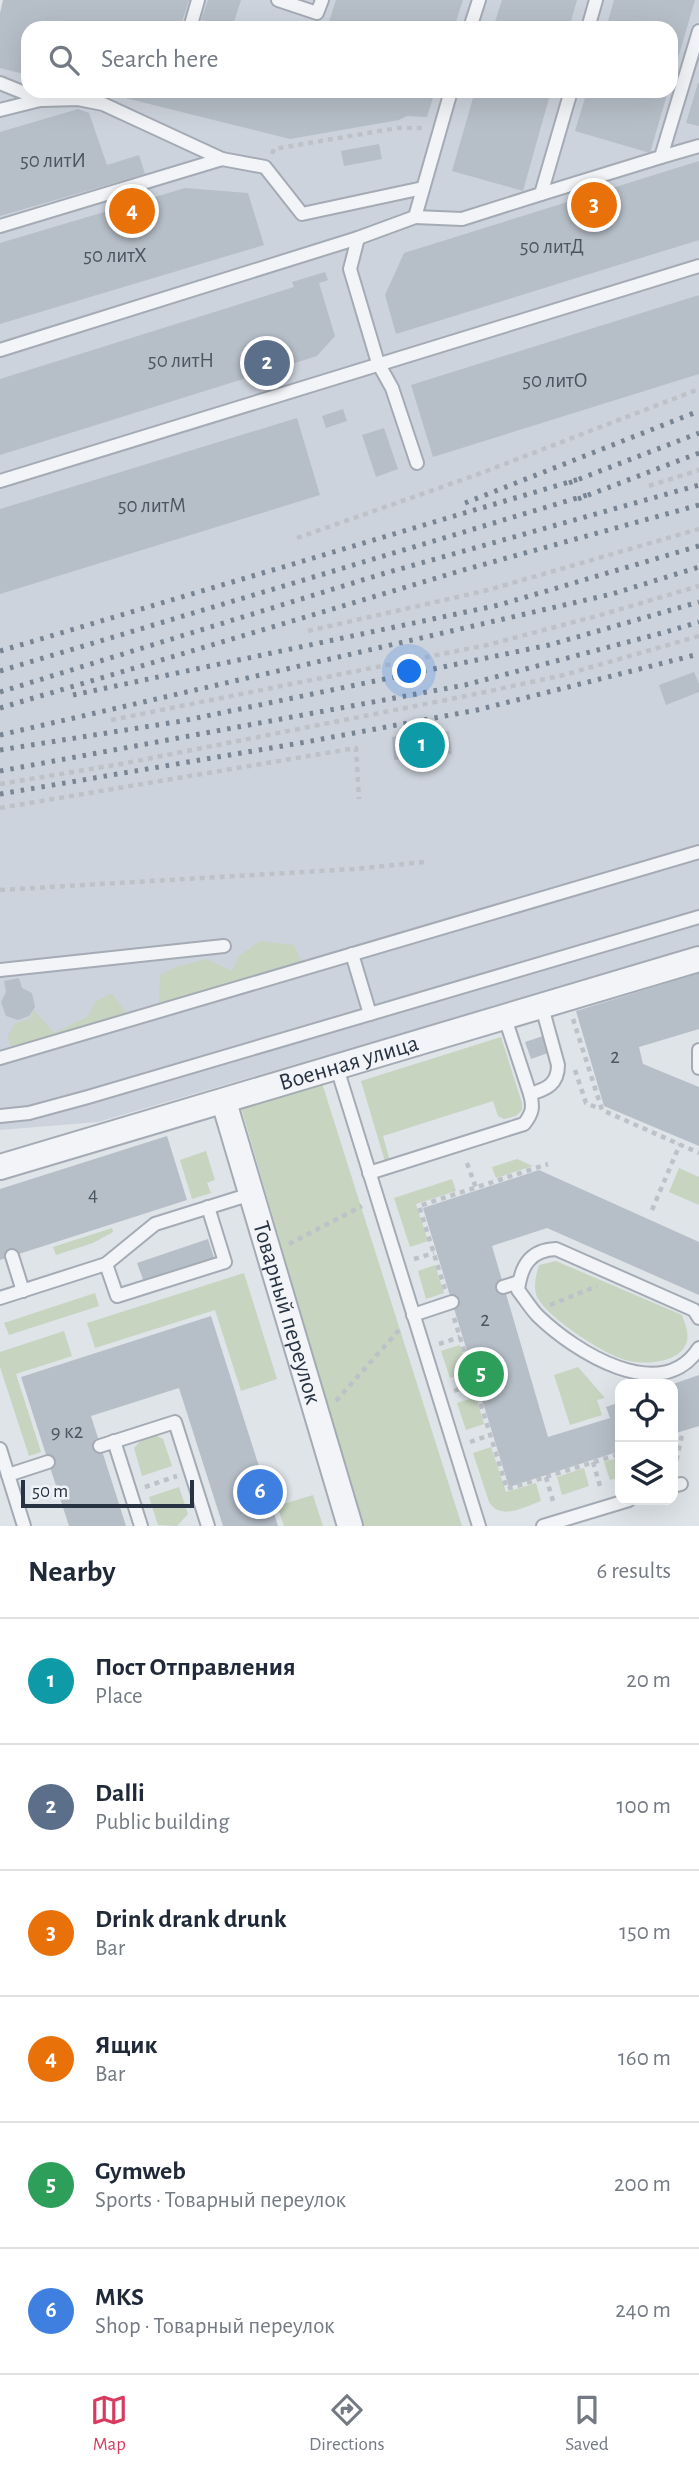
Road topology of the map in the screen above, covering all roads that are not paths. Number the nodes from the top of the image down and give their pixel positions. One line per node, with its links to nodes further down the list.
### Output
1 (198, 0): 6 (lane)
2 (278, 0): 3 (lane)
3 (322, 0)
4 (479, 0): 7 (lane)
5 (596, 0): 8 (lane)
6 (192, 21)
7 (472, 21)
8 (590, 21)
9 (699, 31): 18 (lane)
10 (0, 83): 11 (lane)
11 (21, 92)
12 (37, 98): 15 (lane)
13 (449, 98): 20 (lane)
14 (568, 98): 21 (lane)
15 (42, 100): 16 (lane); 19 (lane)
16 (0, 110)
17 (699, 146): 18 (lane)
18 (661, 157): 21 (lane)
19 (222, 159): 20 (lane); 23 (lane)
20 (422, 188): 22 (lane)
21 (541, 194): 22 (lane)
22 (415, 217): 24 (lane)
23 (0, 226)
24 (358, 238): 26 (lane); 27 (lane)
25 (699, 266): 27 (lane)
26 (0, 350)
27 (378, 363): 28 (lane); 29 (lane)
28 (417, 463)
29 (0, 481)
30 (699, 852): 33 (lane)
31 (699, 917): 37 (lane)
32 (224, 946): 35 (lane)
33 (352, 954): 37 (lane); 40 (lane)
34 (699, 959): 36 (street, Военная улица)
35 (0, 970)
36 (542, 1007): 38 (street, Военная улица); 43 (lane)
37 (370, 1014): 45 (lane)
38 (505, 1018): 41 (street, Военная улица); 43 (lane)
39 (699, 1050): 42 (lane)
40 (0, 1058)
41 (337, 1068): 44 (street, Военная улица); 47 (lane)
42 (699, 1068)
43 (530, 1094): 47 (lane)
44 (224, 1102): 46 (street, Военная улица); 48 (street, Товарный переулок)
45 (0, 1116)
46 (0, 1167)
47 (369, 1173): 57 (lane)
48 (251, 1194): 49 (lane); 69 (street, Товарный переулок)
49 (208, 1207): 51 (lane); 51 (lane)
50 (12, 1256): 54 (lane)
51 (106, 1264): 54 (lane)
52 (519, 1282): 53 (lane); 58 (lane); 59 (lane)
53 (503, 1287)
54 (23, 1291): 55 (lane)
55 (0, 1298)
56 (451, 1303): 57 (lane)
57 (413, 1315): 70 (lane)
58 (699, 1318)
59 (699, 1348)
60 (114, 1441): 61 (lane); 67 (lane); 68 (lane)
61 (100, 1446)
62 (0, 1449): 64 (lane)
63 (48, 1462): 64 (lane)
64 (8, 1475): 66 (lane)
65 (615, 1504): 71 (lane)
66 (24, 1526)
67 (141, 1526)
68 (208, 1526)
69 (349, 1526)
70 (479, 1526)
71 (543, 1526)

